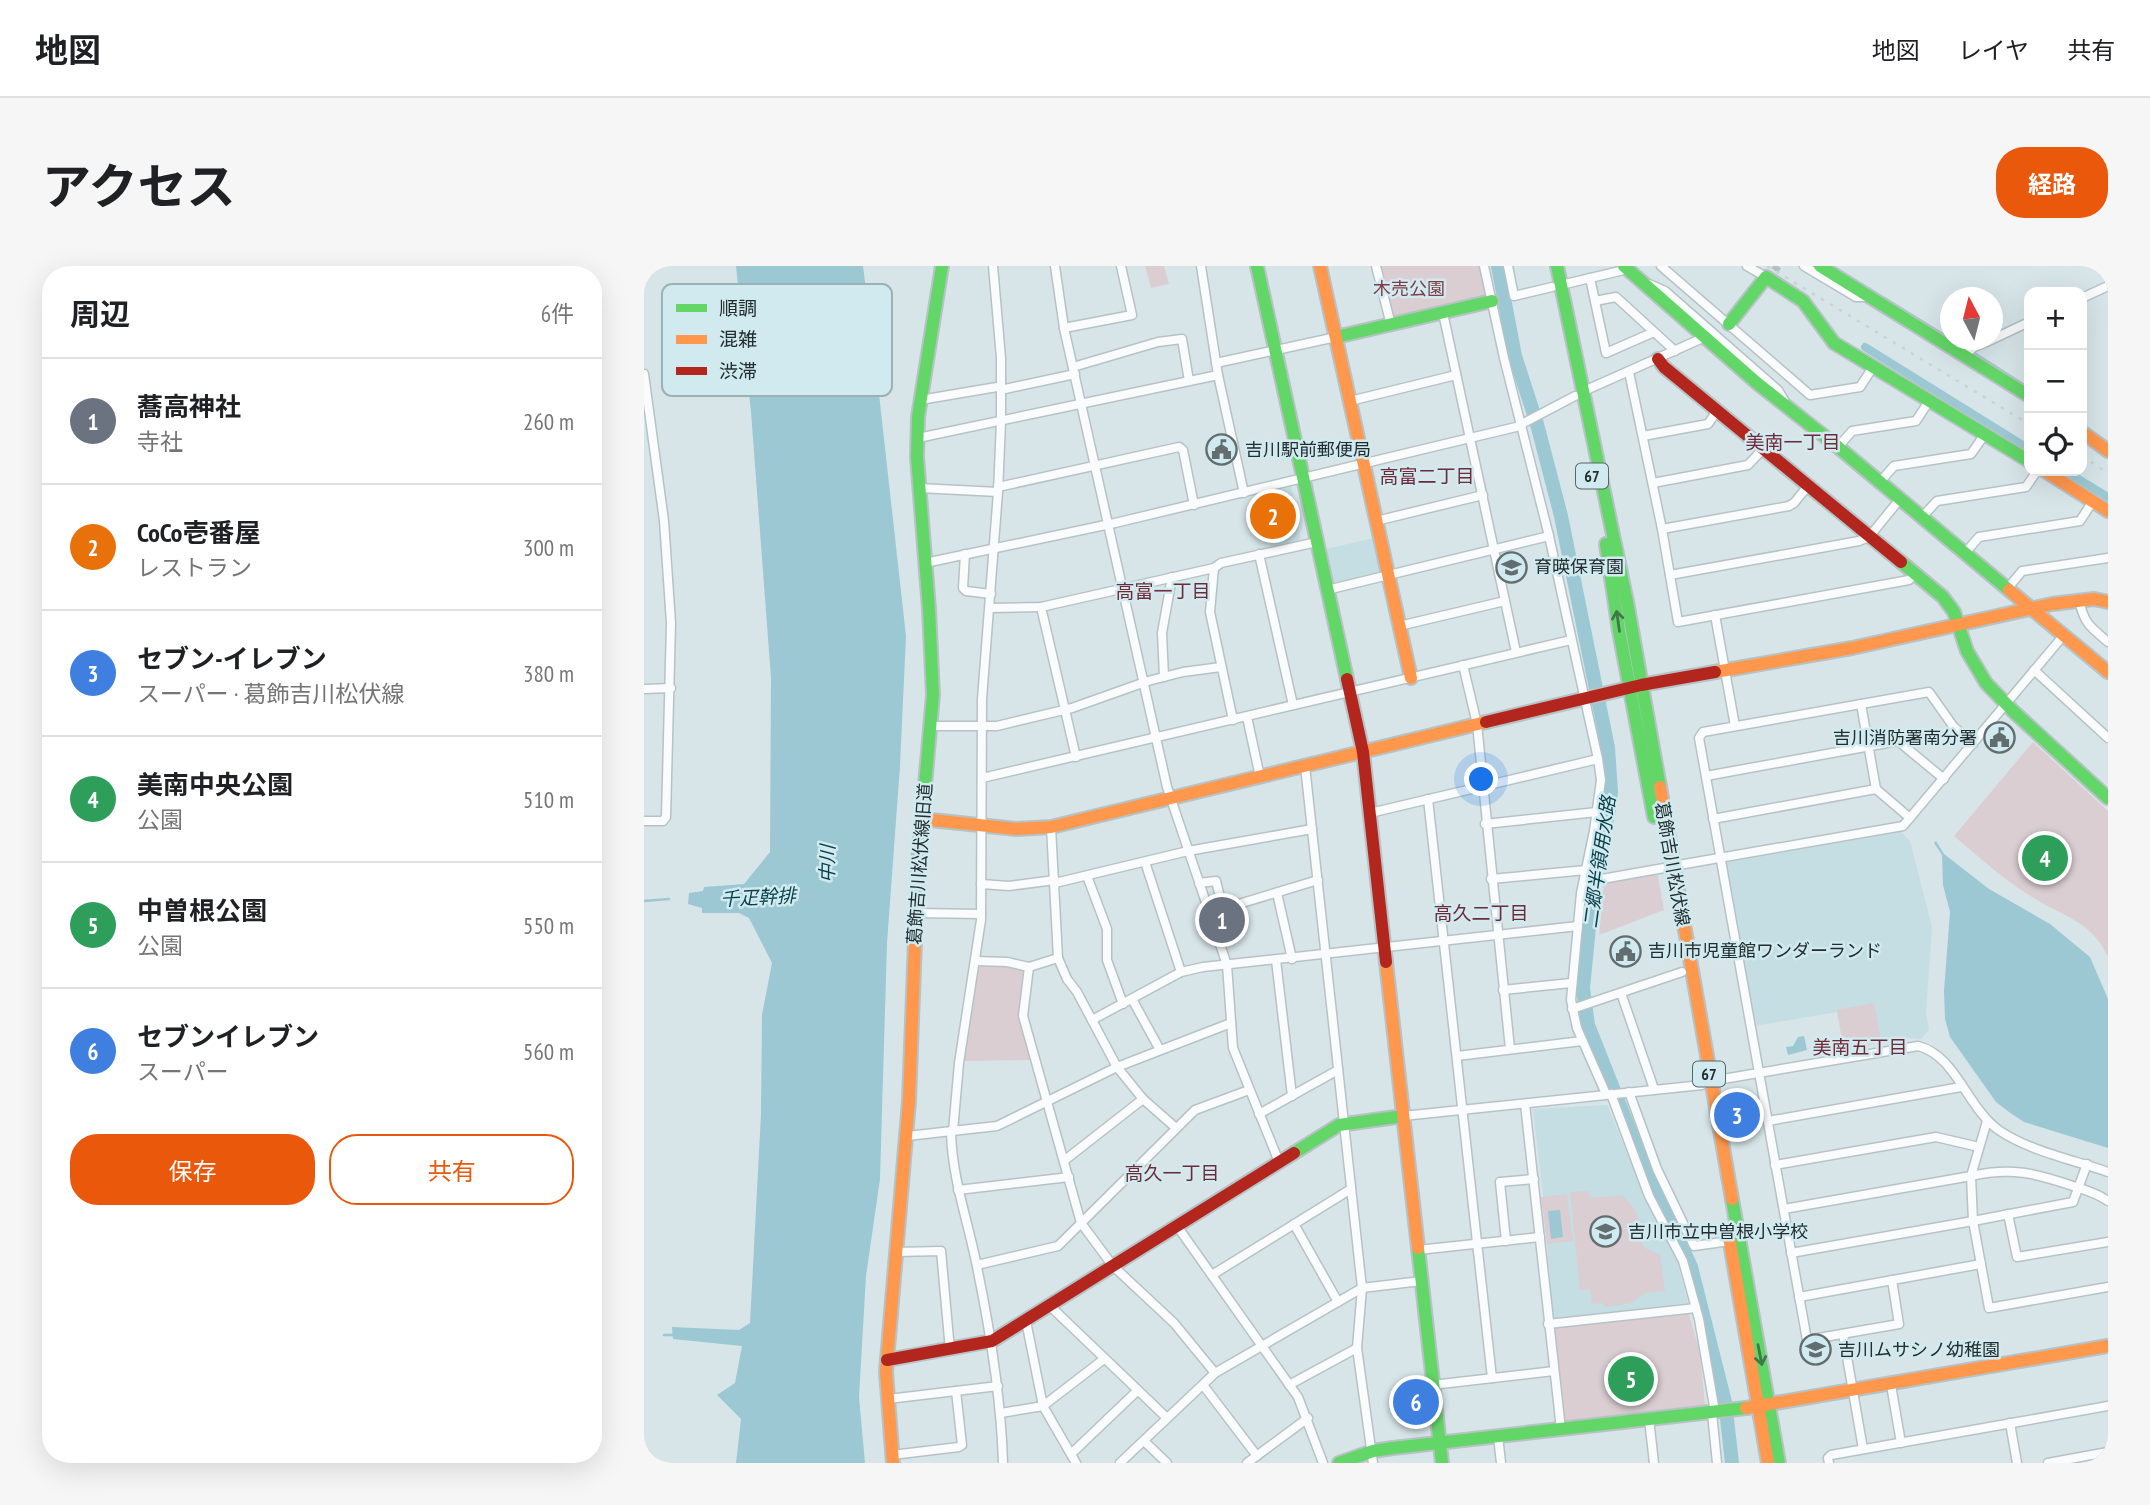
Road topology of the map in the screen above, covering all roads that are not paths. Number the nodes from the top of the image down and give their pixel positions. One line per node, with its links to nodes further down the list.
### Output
1 (942, 266): 51 (street, 葛飾吉川松伏線旧道)
2 (993, 266): 48 (street)
3 (1055, 266): 30 (street)
4 (1121, 266): 30 (street)
5 (1201, 266): 40 (street)
6 (1257, 266): 36 (street)
7 (1320, 266): 33 (street)
8 (1376, 266): 28 (street)
9 (1485, 266): 24 (street)
10 (1508, 266): 20 (street)
11 (1547, 266): 20 (street, 葛飾吉川松伏線 / 67)
12 (1557, 266): 20 (street, 葛飾吉川松伏線 / 67)
13 (1661, 266): 29 (street)
14 (1747, 266): 18 (street)
15 (1804, 266): 23 (street)
16 (1821, 266): 23 (street)
17 (1630, 271): 19 (street); 34 (street); 35 (street)
18 (1766, 277): 29 (street); 41 (street)
19 (1590, 278): 20 (street); 25 (street)
20 (1556, 286): 50 (street, 葛飾吉川松伏線 / 67)
21 (2108, 286): 22 (street)
22 (2087, 296)
23 (1871, 297): 38 (street)
24 (1492, 301): 26 (street); 58 (street)
25 (1595, 301): 31 (street); 31 (street)
26 (1443, 313): 28 (street); 46 (street)
27 (2024, 324): 32 (street)
28 (1391, 325): 33 (street)
29 (1728, 327): 35 (street); 41 (street)
30 (1064, 328): 42 (street)
31 (1654, 332): 37 (street)
32 (2003, 334)
33 (1336, 337): 36 (street); 52 (street)
34 (1705, 337): 37 (street); 56 (street)
35 (1719, 340): 56 (street)
36 (1275, 350): 40 (street); 72 (street)
37 (1675, 351): 39 (street)
38 (1969, 351): 49 (street)
39 (1658, 359): 43 (street); 55 (street)
40 (1216, 362): 45 (street)
41 (1873, 367): 53 (street)
42 (1074, 370): 47 (street); 48 (street); 54 (street)
43 (1629, 372): 50 (street); 60 (street)
44 (644, 374): 129 (street)
45 (1218, 375): 47 (street); 78 (street)
46 (1456, 376): 52 (street); 63 (street)
47 (1189, 381): 54 (street)
48 (1001, 387): 51 (street); 57 (street)
49 (2024, 392)
50 (1580, 394): 58 (street); 128 (street, 葛飾吉川松伏線 / 67)
51 (920, 400): 62 (street, 葛飾吉川松伏線旧道)
52 (1350, 401): 68 (street)
53 (1929, 401): 59 (street); 64 (street)
54 (1082, 405): 57 (street); 69 (street)
55 (1717, 411): 60 (street); 65 (street)
56 (1791, 411): 64 (street)
57 (1000, 422): 62 (street); 77 (street)
58 (1524, 423): 63 (street); 88 (street)
59 (1985, 434): 67 (street); 73 (street)
60 (1643, 436): 74 (street)
61 (2087, 436): 66 (street)
62 (918, 438): 76 (street, 葛飾吉川松伏線旧道)
63 (1470, 438): 68 (street); 79 (street)
64 (1838, 447): 73 (street)
65 (1763, 449): 74 (street); 75 (street)
66 (2108, 451)
67 (2024, 458)
68 (1364, 464): 72 (street); 85 (street)
69 (1095, 465): 77 (street); 82 (street); 86 (street)
70 (2034, 476): 84 (street)
71 (2053, 476): 81 (street)
72 (1303, 477): 78 (street); 90 (street)
73 (1880, 482): 80 (street)
74 (1653, 483): 87 (street)
75 (1808, 486): 87 (street); 89 (street)
76 (919, 488): 77 (street); 97 (street, 葛飾吉川松伏線旧道)
77 (998, 489): 91 (street)
78 (1244, 493): 82 (street)
79 (1483, 495): 85 (street); 92 (street)
80 (1900, 499): 84 (street); 89 (street)
81 (2093, 501): 83 (street); 93 (street)
82 (1194, 505): 86 (street)
83 (2108, 511)
84 (1923, 517): 93 (street)
85 (1376, 521): 100 (street)
86 (1108, 525): 91 (street); 104 (street)
87 (1662, 529): 101 (street)
88 (1549, 536): 92 (street); 117 (street)
89 (1869, 537): 99 (street); 101 (street)
90 (1317, 542): 94 (street); 105 (street)
91 (994, 549): 95 (street); 106 (street)
92 (1495, 549): 100 (street); 108 (street)
93 (1965, 553): 103 (street)
94 (1259, 554): 98 (street); 135 (street)
95 (965, 555): 97 (street); 106 (street)
96 (2108, 558): 103 (street)
97 (925, 563): 140 (street, 葛飾吉川松伏線旧道)
98 (1214, 568): 102 (street); 121 (street)
99 (1915, 574): 113 (street); 114 (street)
100 (1388, 575): 105 (street); 115 (street)
101 (1670, 575): 113 (street)
102 (1172, 577): 104 (street); 125 (street)
103 (2008, 588): 112 (street)
104 (1123, 589): 110 (street); 127 (street)
105 (1327, 590): 131 (street)
106 (991, 594): 111 (street)
107 (2079, 600): 109 (street); 112 (street); 118 (street)
108 (1506, 601): 115 (street); 119 (street)
109 (2108, 602)
110 (1041, 607): 111 (street); 136 (street)
111 (990, 608): 142 (street)
112 (2030, 608): 114 (street); 116 (street)
113 (1715, 615): 122 (street)
114 (1958, 624): 122 (street); 134 (street)
115 (1399, 626): 126 (street)
116 (2064, 635): 123 (street); 124 (street)
117 (1571, 640): 119 (street); 132 (street)
118 (2108, 642)
119 (1516, 652): 120 (street)
120 (1463, 665): 126 (street); 139 (street)
121 (1221, 667): 125 (street); 138 (street)
122 (1725, 670): 128 (street); 141 (street)
123 (2034, 670): 134 (street); 144 (street)
124 (2108, 673)
125 (1164, 677): 127 (street)
126 (1411, 678): 131 (street)
127 (1144, 682): 136 (street); 143 (street)
128 (1636, 686): 132 (street); 173 (street, 葛飾吉川松伏線 / 67)
129 (671, 688): 130 (street); 165 (street)
130 (644, 690)
131 (1350, 692): 135 (street); 147 (street)
132 (1592, 696): 139 (street); 149 (street)
133 (1861, 704): 141 (street); 145 (street); 146 (street)
134 (2006, 704): 145 (street); 157 (street)
135 (1293, 705): 137 (street)
136 (1065, 710): 142 (street); 148 (street)
137 (1247, 717): 138 (street); 152 (street)
138 (1233, 720): 143 (street)
139 (1477, 724): 147 (street); 155 (street)
140 (931, 726): 142 (street); 164 (street, 葛飾吉川松伏線旧道)
141 (1735, 726): 151 (street)
142 (982, 727): 153 (street)
143 (1156, 738): 148 (street); 158 (street)
144 (2108, 738)
145 (1973, 744): 154 (street)
146 (1868, 746): 151 (street); 154 (street); 156 (street)
147 (1363, 752): 150 (street); 161 (street)
148 (1076, 757): 153 (street)
149 (1598, 759): 155 (street); 160 (street)
150 (1305, 766): 152 (street); 169 (street)
151 (1706, 776): 162 (street)
152 (1260, 777): 158 (street)
153 (982, 778): 167 (street)
154 (1944, 779): 163 (street)
155 (1481, 786): 159 (street); 166 (street)
156 (1876, 789): 162 (street); 163 (street)
157 (2108, 797)
158 (1170, 798): 168 (street); 170 (street)
159 (1428, 799): 161 (street); 189 (street)
160 (1597, 812): 166 (street); 174 (street)
161 (1370, 813): 190 (street)
162 (1713, 818): 171 (street)
163 (1910, 818): 171 (street)
164 (922, 820): 167 (street); 184 (street, 葛飾吉川松伏線旧道)
165 (644, 821)
166 (1485, 824): 176 (street)
167 (982, 825): 168 (street); 181 (street)
168 (1051, 827): 179 (street)
169 (1312, 829): 170 (street); 178 (street)
170 (1188, 851): 172 (street); 180 (street)
171 (1721, 859): 173 (street); 214 (street)
172 (1145, 862): 175 (street); 198 (street)
173 (1668, 867): 177 (street); 199 (street, 葛飾吉川松伏線 / 67); 215 (street, 葛飾吉川松伏線 / 67)
174 (1586, 870): 176 (street); 187 (street)
175 (1087, 876): 179 (street); 204 (street)
176 (1492, 879): 188 (street)
177 (1602, 879)
178 (1318, 880): 182 (street); 191 (street)
179 (1055, 882): 181 (street); 192 (street)
180 (1199, 883): 183 (street); 186 (street)
181 (981, 884): 185 (street)
182 (1276, 893): 183 (street); 193 (street)
183 (1223, 909): 186 (street)
184 (916, 913): 185 (street); 233 (street, 葛飾吉川松伏線旧道)
185 (981, 914): 195 (street)
186 (1209, 914): 196 (street)
187 (1578, 926): 188 (street); 200 (street)
188 (1497, 935): 189 (street); 201 (street)
189 (1444, 941): 190 (street); 211 (street)
190 (1386, 947): 191 (street); 227 (street)
191 (1326, 954): 193 (street); 213 (street)
192 (1058, 958): 197 (street); 206 (street)
193 (1292, 958): 194 (street)
194 (1276, 960): 196 (street); 221 (street)
195 (976, 961): 197 (street); 232 (street)
196 (1227, 965): 198 (street); 207 (street)
197 (1029, 967): 223 (street)
198 (1181, 972): 203 (street)
199 (1682, 972): 202 (street); 215 (street, 葛飾吉川松伏線 / 67)
200 (1571, 983): 201 (street); 205 (street)
201 (1503, 990): 209 (street)
202 (1621, 993): 205 (street); 217 (street)
203 (1132, 999): 204 (street); 210 (street)
204 (1123, 1004): 206 (street)
205 (1572, 1009): 208 (street)
206 (1092, 1020): 212 (street)
207 (1231, 1023): 210 (street); 218 (street)
208 (1582, 1041): 209 (street); 220 (street)
209 (1510, 1049): 211 (street)
210 (1160, 1050): 212 (street)
211 (1457, 1056): 225 (street)
212 (1117, 1067): 222 (street); 223 (street)
213 (1338, 1070): 221 (street); 230 (street)
214 (1759, 1073): 215 (street); 216 (street); 228 (street)
215 (1706, 1083): 217 (street); 255 (street, 葛飾吉川松伏線 / 67); 297 (street, 葛飾吉川松伏線 / 67, one-way to 297)
216 (1961, 1087): 228 (street); 229 (street)
217 (1654, 1089): 219 (street)
218 (1249, 1090): 226 (street); 231 (street)
219 (1627, 1092): 220 (street); 255 (street)
220 (1608, 1094): 224 (street); 272 (street)
221 (1292, 1096): 226 (street)
222 (1143, 1099): 231 (street); 235 (street)
223 (1049, 1100): 232 (street); 235 (street)
224 (1525, 1104): 225 (street); 242 (street)
225 (1463, 1111): 227 (street); 257 (street)
226 (1259, 1114): 236 (street)
227 (1403, 1116): 230 (street); 258 (street)
228 (1768, 1121): 238 (street)
229 (1987, 1121): 234 (street); 237 (street)
230 (1344, 1123): 236 (street); 244 (street)
231 (1176, 1128): 250 (street)
232 (952, 1132): 233 (street); 245 (street)
233 (907, 1136): 259 (street, 葛飾吉川松伏線旧道)
234 (1979, 1147): 238 (street); 240 (street)
235 (1065, 1160): 241 (street)
236 (1279, 1162): 252 (street)
237 (2087, 1164): 239 (street); 243 (street)
238 (1775, 1165): 247 (street)
239 (2108, 1172)
240 (1971, 1176): 243 (street); 247 (street); 249 (street)
241 (1069, 1177): 245 (street); 250 (street)
242 (1534, 1179): 253 (street); 254 (street)
243 (2078, 1188): 246 (street); 248 (street)
244 (1351, 1189): 251 (street); 268 (street)
245 (958, 1190): 262 (street)
246 (2108, 1201)
247 (1784, 1209): 260 (street)
248 (2008, 1214): 249 (street); 256 (street)
249 (1973, 1221): 260 (street); 261 (street)
250 (1082, 1223): 262 (street); 263 (street)
251 (1294, 1224): 264 (street); 270 (street)
252 (1177, 1226): 263 (street); 264 (street)
253 (1540, 1237): 254 (street); 274 (street)
254 (1506, 1241): 257 (street)
255 (1730, 1241): 297 (street, 葛飾吉川松伏線 / 67)
256 (2108, 1242)
257 (1477, 1244): 258 (street); 285 (street)
258 (1418, 1250): 266 (street)
259 (895, 1252): 280 (street); 282 (street, 葛飾吉川松伏線旧道)
260 (1791, 1253): 269 (street)
261 (1981, 1264): 265 (street); 267 (street)
262 (977, 1265): 276 (street)
263 (1113, 1266): 271 (street); 284 (street)
264 (1212, 1275): 277 (street)
265 (1892, 1280): 269 (street); 275 (street)
266 (1421, 1281): 268 (street); 289 (street)
267 (2108, 1287)
268 (1362, 1288): 270 (street); 279 (street)
269 (1799, 1297): 275 (street)
270 (1338, 1302): 277 (street)
271 (1050, 1306): 273 (street); 281 (street)
272 (1696, 1308): 274 (street); 299 (street)
273 (1026, 1321): 276 (street); 295 (street)
274 (1548, 1324): 283 (street)
275 (1843, 1334): 293 (street)
276 (992, 1341): 280 (street); 286 (street)
277 (1262, 1346): 284 (street); 288 (street)
278 (2108, 1346): 290 (street)
279 (1357, 1348): 288 (street); 313 (street)
280 (950, 1350): 282 (street)
281 (1104, 1359): 292 (street); 295 (street)
282 (887, 1360): 294 (street, 葛飾吉川松伏線旧道)
283 (1554, 1371): 285 (street); 304 (street)
284 (1215, 1373): 287 (street)
285 (1492, 1378): 289 (street)
286 (998, 1385): 291 (street); 298 (street)
287 (1203, 1385): 300 (street); 312 (street)
288 (1290, 1385): 301 (street)
289 (1432, 1385): 307 (street)
290 (1891, 1385): 293 (street); 308 (street)
291 (956, 1391): 294 (street); 314 (street)
292 (1137, 1391): 300 (street); 311 (street)
293 (1853, 1391): 297 (street); 309 (street)
294 (888, 1399): 314 (street, 葛飾吉川松伏線旧道)
295 (1043, 1406): 298 (street); 311 (street)
296 (2108, 1406): 303 (street)
297 (1764, 1407): 299 (street); 326 (street, 葛飾吉川松伏線 / 67); 327 (street, 葛飾吉川松伏線 / 67)
298 (1001, 1413): 315 (street)
299 (1713, 1413): 302 (street); 325 (street)
300 (1167, 1418): 306 (street)
301 (1308, 1418): 312 (street); 320 (street)
302 (1649, 1419): 304 (street); 324 (street)
303 (2010, 1423): 308 (street); 329 (street)
304 (1561, 1429): 305 (street)
305 (1498, 1436): 307 (street); 323 (street)
306 (1144, 1441): 317 (street); 318 (street)
307 (1440, 1442): 313 (street); 322 (street)
308 (1901, 1443): 309 (street)
309 (1863, 1450): 328 (street)
310 (2108, 1452): 330 (street)
311 (1071, 1454): 316 (street)
312 (1257, 1456): 319 (street)
313 (1373, 1457): 321 (street)
314 (893, 1459)
315 (1003, 1463)
316 (1076, 1463)
317 (1120, 1463)
318 (1167, 1463)
319 (1247, 1463)
320 (1324, 1463)
321 (1339, 1463)
322 (1442, 1463)
323 (1501, 1463)
324 (1654, 1463)
325 (1717, 1463)
326 (1768, 1463)
327 (1780, 1463)
328 (1829, 1463)
329 (2017, 1463)
330 (2048, 1463)

